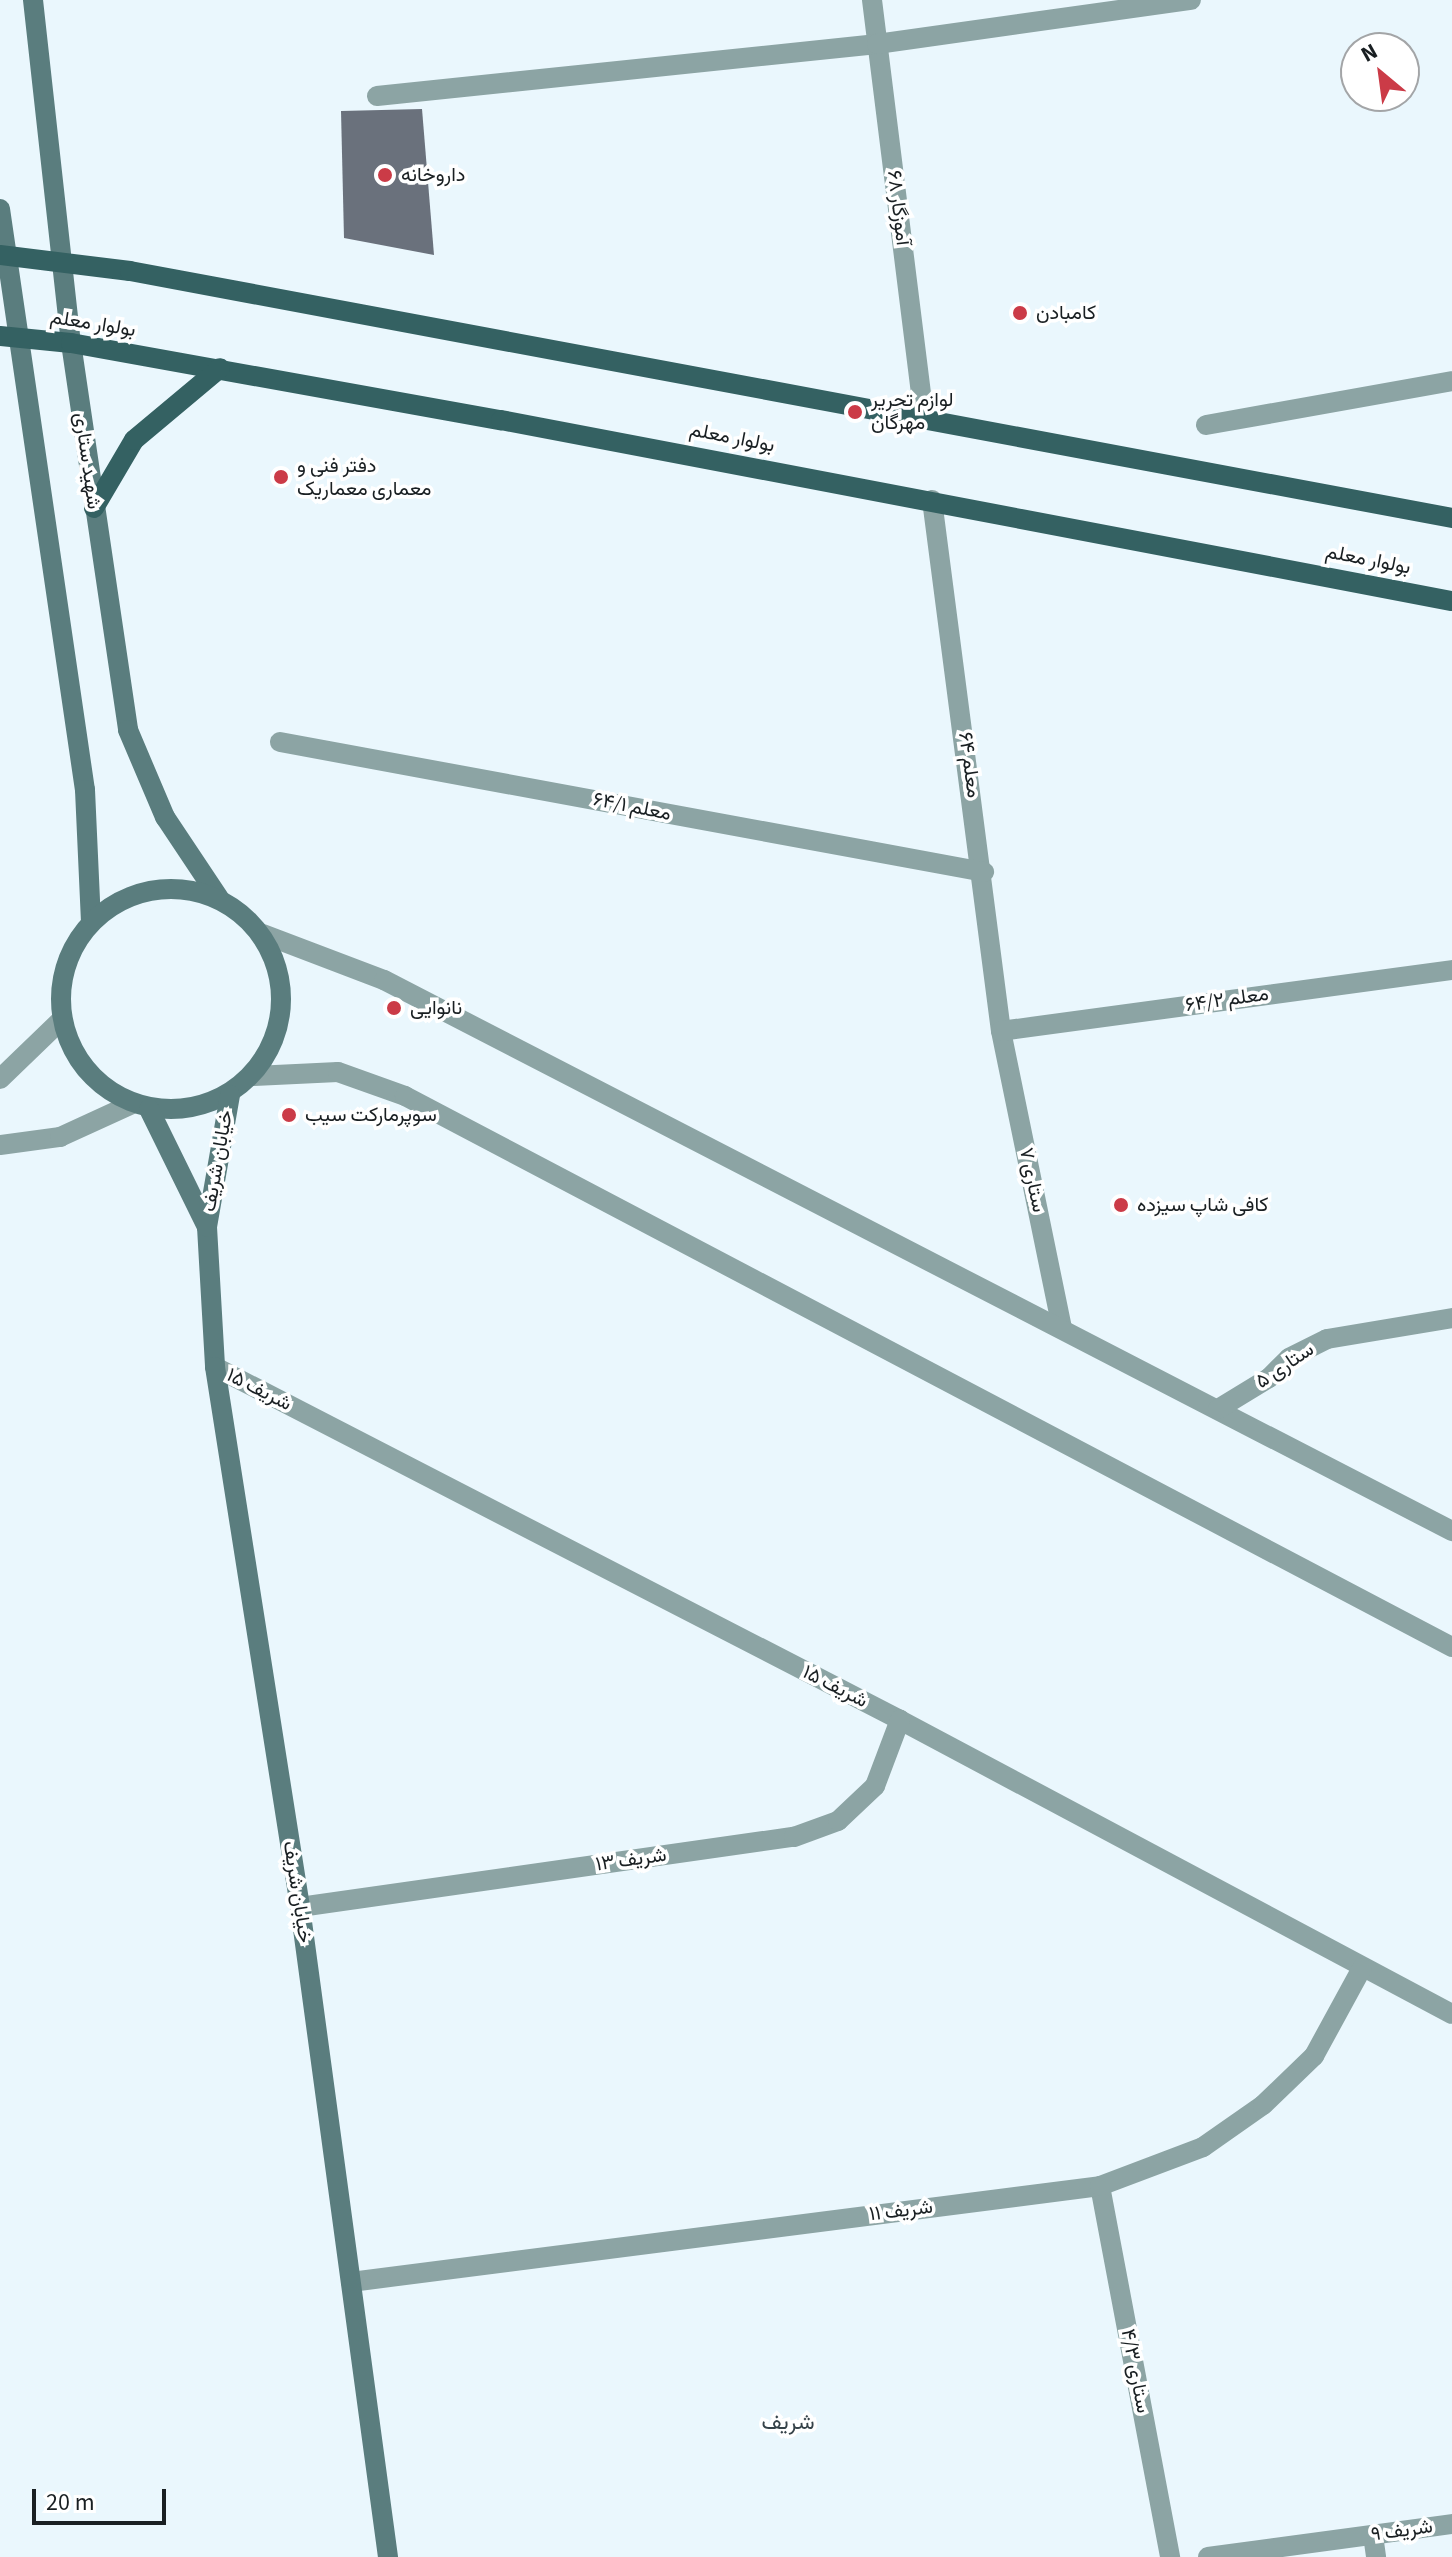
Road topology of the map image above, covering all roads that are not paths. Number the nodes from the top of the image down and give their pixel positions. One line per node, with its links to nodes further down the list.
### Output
1 (33, 0): 8 (street, شهید ستاری)
2 (872, 0): 4 (street, آموزگار ۶۸)
3 (1191, 0): 4 (street)
4 (877, 44): 5 (street); 13 (street, آموزگار ۶۸)
5 (377, 96)
6 (0, 209): 7 (street)
7 (3, 255): 8 (main road); 9 (street)
8 (60, 261): 10 (street, شهید ستاری); 13 (main road)
9 (8, 336): 10 (main road, بولوار معلم); 22 (street)
10 (71, 343): 11 (main road, بولوار معلم); 16 (street, شهید ستاری)
11 (220, 368): 15 (main road, بولوار معلم); 16 (main road)
12 (1452, 381): 14 (street)
13 (924, 416): 17 (main road)
14 (1206, 425)
15 (932, 500): 18 (main road, بولوار معلم); 20 (street, معلم ۶۴)
16 (94, 508): 21 (street, شهید ستاری)
17 (1452, 518)
18 (1452, 601)
19 (280, 742): 20 (street, معلم ۶۴/۱)
20 (984, 872): 26 (street, معلم ۶۴)
21 (219, 898): 22 (street); 23 (street)
22 (91, 921): 25 (street)
23 (263, 934): 27 (street); 34 (street)
24 (1452, 970): 26 (street, معلم ۶۴/۲)
25 (61, 1020): 28 (street); 30 (street)
26 (1001, 1031): 34 (street, ستاری ۷)
27 (254, 1076): 29 (street); 38 (street)
28 (0, 1079)
29 (230, 1095): 30 (street); 32 (street, خیابان شریف)
30 (140, 1106): 31 (street); 32 (street, خیابان شریف)
31 (0, 1145)
32 (207, 1227): 35 (street, خیابان شریف)
33 (1452, 1318): 36 (street, ستاری ۵)
34 (1062, 1329): 36 (street)
35 (215, 1367): 39 (street, شریف ۱۵); 40 (street, خیابان شریف)
36 (1218, 1409): 37 (street)
37 (1452, 1531)
38 (1452, 1647)
39 (900, 1720): 40 (street, شریف ۱۳); 41 (street, شریف ۱۵)
40 (300, 1907): 44 (street, خیابان شریف)
41 (1362, 1968): 42 (street, شریف ۱۵); 43 (street, شریف ۱۱)
42 (1452, 2014)
43 (1100, 2186): 44 (street, شریف ۱۱); 48 (street, ستاری ۴/۳)
44 (351, 2282): 47 (street, خیابان شریف)
45 (1452, 2524): 46 (street, شریف ۹)
46 (1373, 2535): 49 (street, شریف ۹); 50 (street)
47 (388, 2557)
48 (1170, 2557)
49 (1208, 2557)
50 (1376, 2557)

